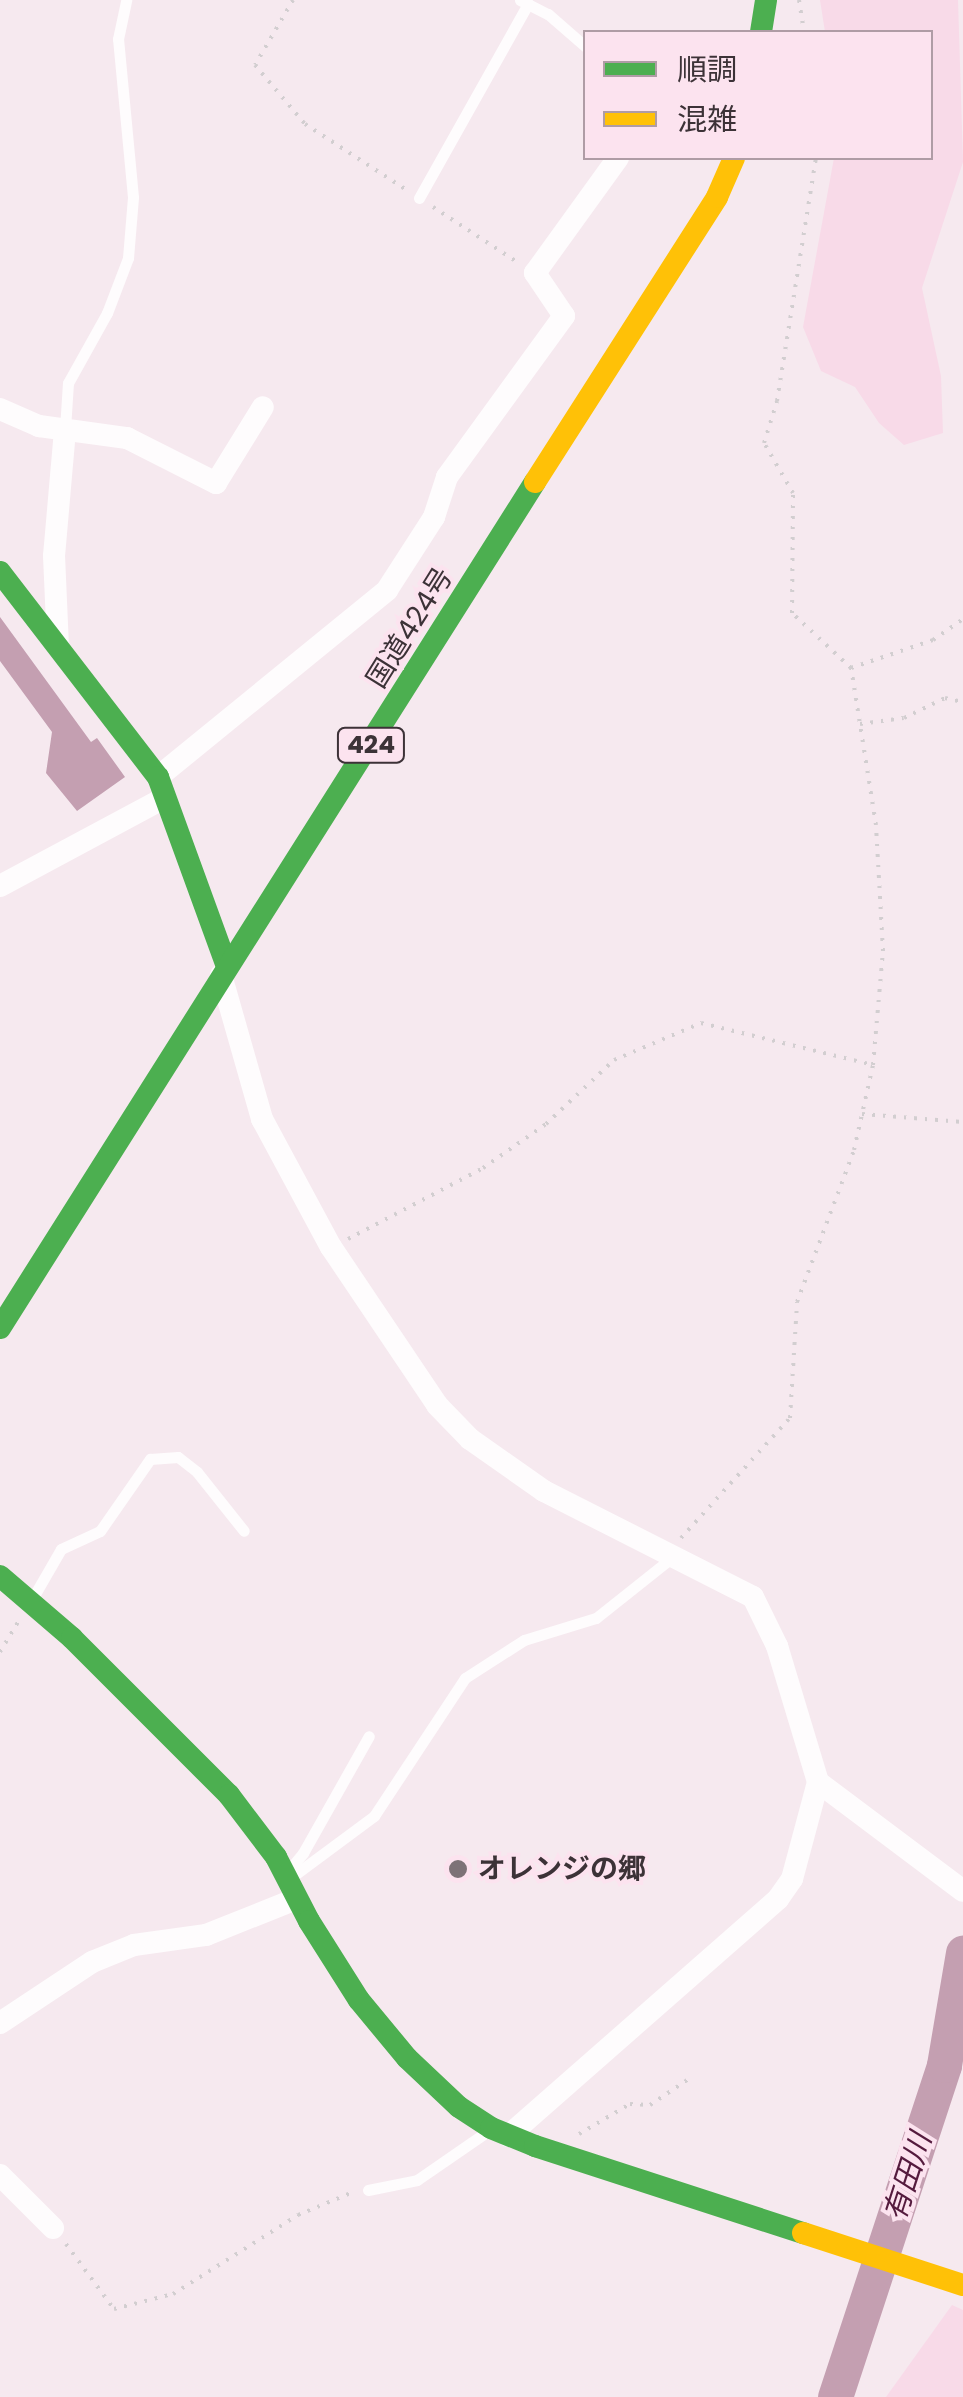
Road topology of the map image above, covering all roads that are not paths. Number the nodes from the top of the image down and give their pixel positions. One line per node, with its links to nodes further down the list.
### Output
1 (126, 0): 11 (lane)
2 (524, 2): 5 (lane); 8 (lane)
3 (764, 16): 4 (street)
4 (738, 30)
5 (583, 44)
6 (617, 160): 14 (street)
7 (733, 160): 16 (main road, 国道424号 / 424)
8 (418, 198)
9 (263, 407): 11 (street)
10 (0, 410): 11 (street)
11 (65, 429): 13 (street)
12 (0, 572): 13 (main road)
13 (58, 647): 14 (main road)
14 (161, 787): 15 (street); 16 (main road)
15 (0, 886)
16 (224, 970): 17 (main road, 国道424号 / 424); 19 (street)
17 (0, 1328)
18 (244, 1531): 21 (lane)
19 (674, 1556): 23 (street); 24 (lane)
20 (0, 1576): 21 (main road)
21 (31, 1602): 24 (main road)
22 (369, 1736): 24 (lane)
23 (818, 1782): 25 (street); 27 (street)
24 (290, 1885): 26 (street); 27 (main road)
25 (963, 1890)
26 (0, 2023)
27 (500, 2132): 29 (lane); 31 (main road)
28 (0, 2175): 30 (street)
29 (368, 2190)
30 (54, 2228)
31 (963, 2285)

